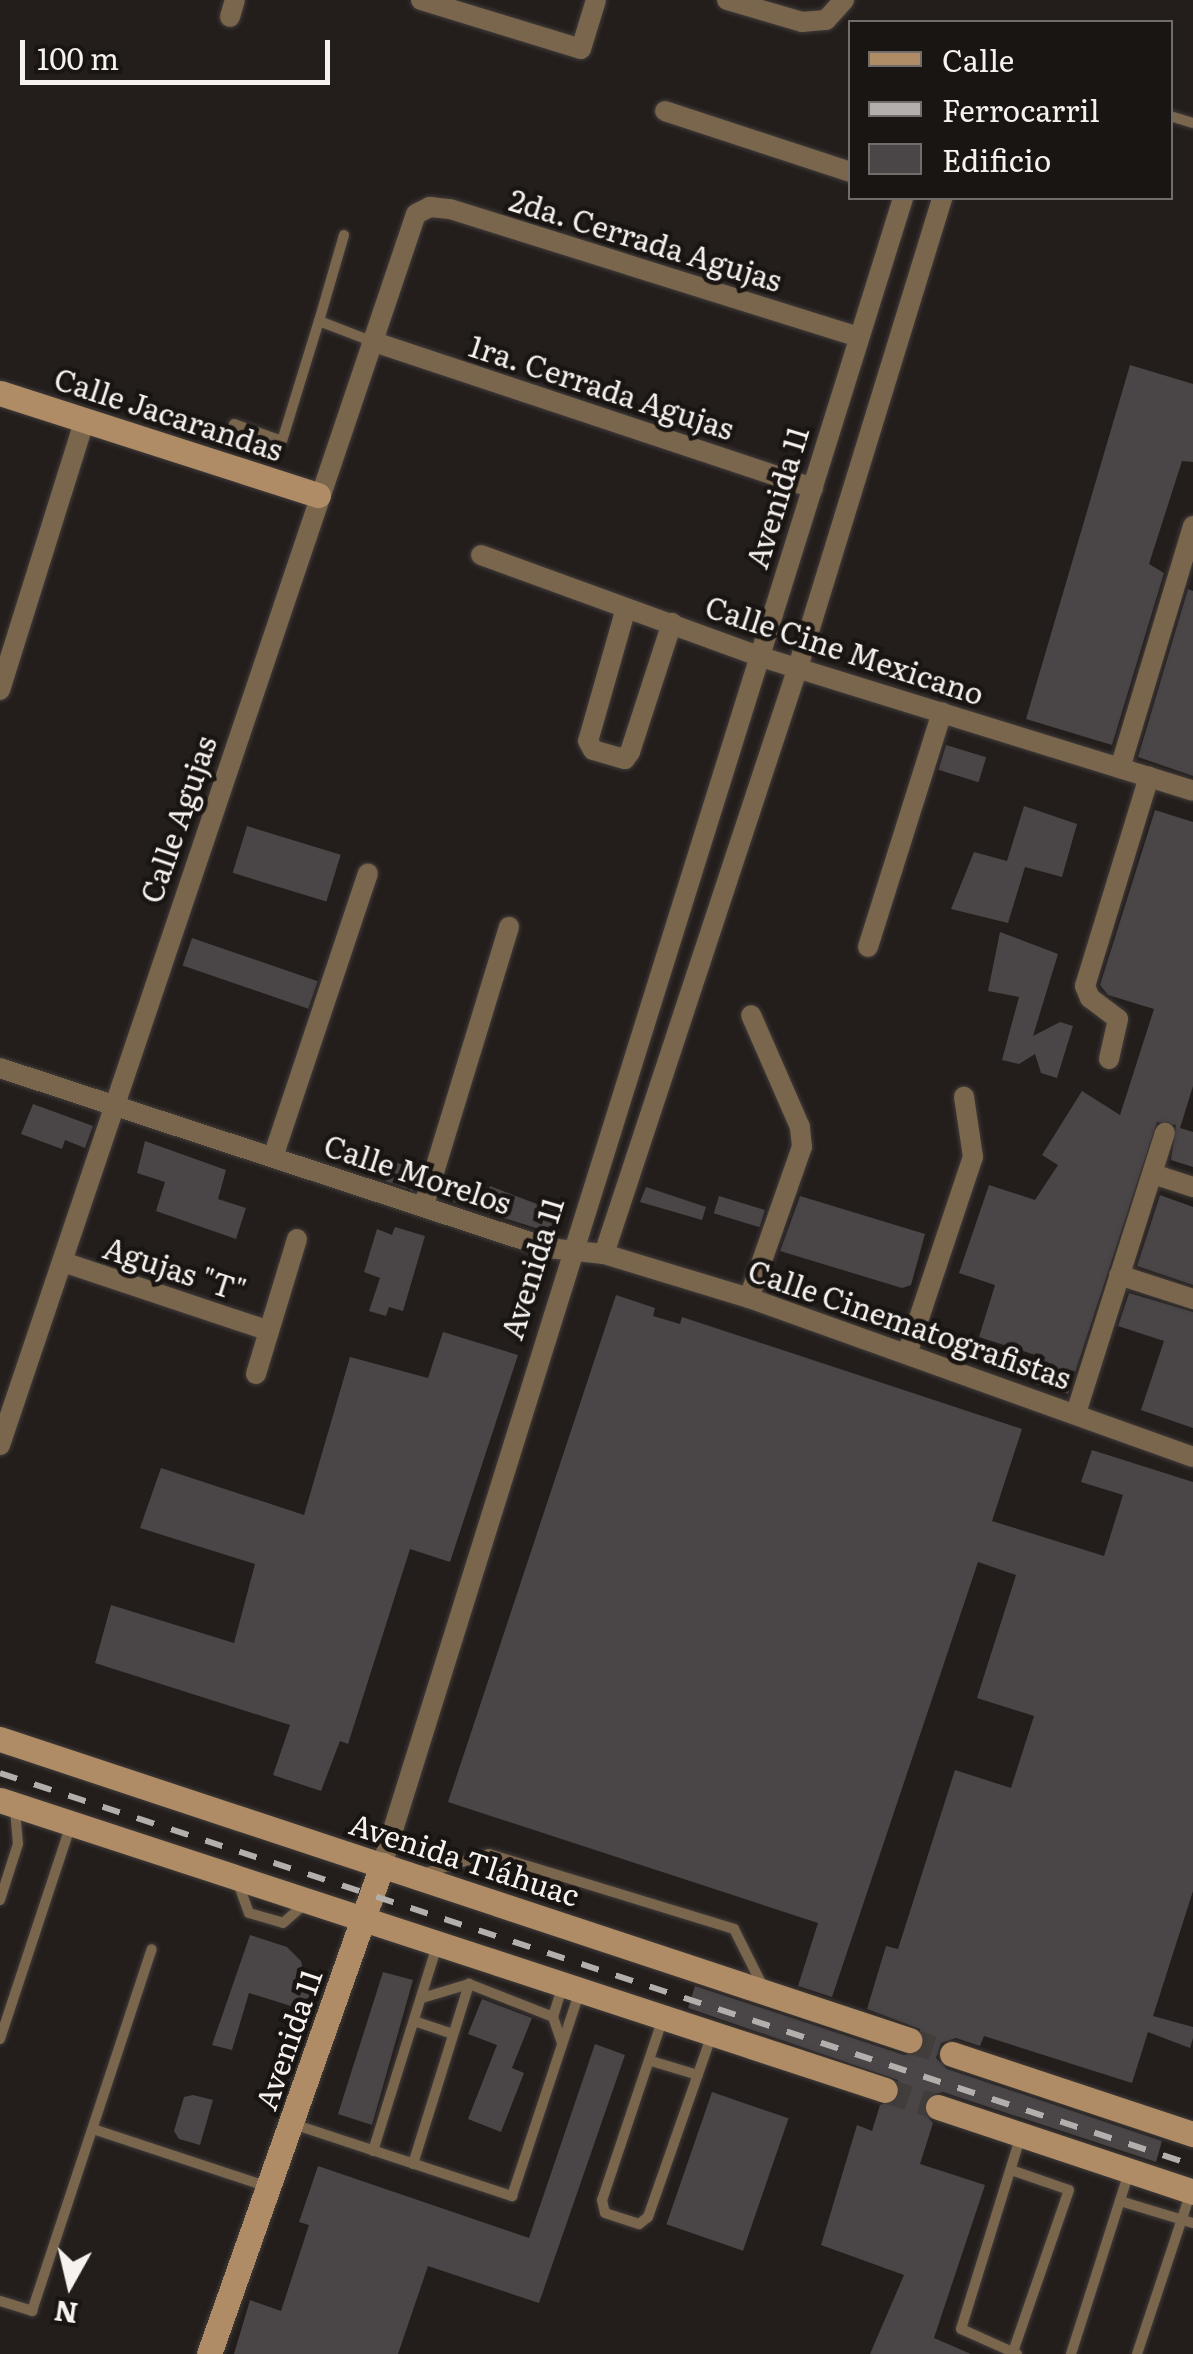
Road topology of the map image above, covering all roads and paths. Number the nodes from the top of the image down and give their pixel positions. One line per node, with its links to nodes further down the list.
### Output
1 (422, 0): 2 (street)
2 (596, 0)
3 (727, 0): 4 (street)
4 (844, 0)
5 (665, 111): 6 (street)
6 (848, 171)
7 (902, 200): 12 (street, Avenida 11)
8 (941, 200): 24 (street)
9 (416, 214): 12 (street, 2da. Cerrada Agujas); 13 (street, Calle Agujas)
10 (344, 236): 11 (lane)
11 (318, 322): 13 (lane); 16 (lane)
12 (859, 337): 17 (street, Avenida 11)
13 (371, 341): 17 (street, 1ra. Cerrada Agujas); 18 (street, Calle Agujas)
14 (0, 393): 15 (main road, Calle Jacarandas)
15 (84, 419): 18 (main road, Calle Jacarandas); 25 (street)
16 (234, 424)
17 (814, 488): 23 (street, Avenida 11)
18 (318, 495): 39 (street, Calle Agujas)
19 (1193, 526): 27 (street)
20 (480, 556): 21 (street, Calle Cine Mexicano)
21 (626, 608): 22 (street, Calle Cine Mexicano); 22 (street)
22 (672, 623): 23 (street, Calle Cine Mexicano)
23 (761, 657): 24 (street, Calle Cine Mexicano); 31 (street, Avenida 11)
24 (798, 666): 26 (street, Calle Cine Mexicano); 32 (street)
25 (0, 690)
26 (942, 712): 27 (street, Calle Cine Mexicano); 34 (street)
27 (1120, 768): 28 (street, Calle Cine Mexicano)
28 (1148, 777): 29 (street, Calle Cine Mexicano); 36 (street)
29 (1193, 792)
30 (368, 873): 41 (street)
31 (682, 889): 32 (street); 46 (street, Avenida 11)
32 (719, 900): 47 (street)
33 (509, 927): 44 (street)
34 (868, 947)
35 (751, 1015): 50 (street)
36 (1109, 1059)
37 (0, 1068): 39 (street, Calle Morelos)
38 (964, 1097): 53 (street)
39 (114, 1102): 41 (street, Calle Morelos); 48 (street, Calle Agujas)
40 (1165, 1133): 42 (street)
41 (273, 1157): 44 (street, Calle Morelos)
42 (1152, 1174): 43 (street); 49 (street)
43 (1193, 1187)
44 (424, 1205): 46 (street, Calle Morelos)
45 (297, 1240): 52 (street)
46 (571, 1250): 47 (street, Calle Morelos); 61 (street, Avenida 11)
47 (604, 1254): 50 (street, Calle Cinematografistas)
48 (63, 1262): 52 (street, Agujas "T"); 56 (street, Calle Agujas)
49 (1119, 1275): 51 (street); 55 (street)
50 (749, 1298): 53 (street, Calle Cinematografistas)
51 (1193, 1300)
52 (269, 1331): 54 (street)
53 (907, 1354): 55 (street, Calle Cinematografistas)
54 (256, 1374)
55 (1076, 1413): 57 (street, Calle Cinematografistas)
56 (0, 1445)
57 (1193, 1457)
58 (0, 1739): 61 (main road, Avenida Tláhuac)
59 (7, 1803): 60 (main road); 63 (lane)
60 (72, 1824): 64 (main road); 76 (lane)
61 (382, 1865): 62 (main road, Avenida Tláhuac); 64 (main road, Avenida 11)
62 (417, 1875): 69 (main road, Avenida Tláhuac); 69 (lane)
63 (0, 1900)
64 (364, 1916): 65 (main road); 84 (main road, Avenida 11)
65 (439, 1941): 68 (main road); 70 (lane)
66 (152, 1949): 85 (lane)
67 (468, 1984): 70 (lane); 71 (lane); 75 (lane)
68 (571, 1987): 71 (lane); 72 (main road); 78 (lane)
69 (766, 1992): 77 (main road, Avenida Tláhuac)
70 (422, 1998): 73 (lane)
71 (553, 2017): 78 (lane)
72 (663, 2018): 74 (main road); 80 (lane)
73 (414, 2021): 75 (lane); 88 (lane)
74 (713, 2032): 81 (lane); 82 (main road)
75 (453, 2034): 89 (lane)
76 (0, 2039)
77 (910, 2040)
78 (562, 2044): 89 (lane)
79 (952, 2054): 86 (main road)
80 (651, 2061): 81 (lane); 81 (lane)
81 (698, 2074)
82 (885, 2090)
83 (938, 2108): 87 (main road)
84 (292, 2124): 88 (lane); 92 (main road, Avenida 11)
85 (93, 2128): 92 (lane); 96 (lane)
86 (1193, 2134)
87 (1021, 2135): 90 (lane); 91 (main road)
88 (373, 2150): 89 (lane)
89 (413, 2164)
90 (1012, 2170): 97 (lane); 97 (lane)
91 (1130, 2171): 93 (main road); 94 (lane)
92 (269, 2187): 98 (main road, Avenida 11)
93 (1192, 2192): 95 (lane)
94 (1120, 2201): 95 (lane); 99 (lane)
95 (1187, 2221): 100 (lane)
96 (0, 2301)
97 (1015, 2353)
98 (208, 2354)
99 (1070, 2354)
100 (1137, 2354)

